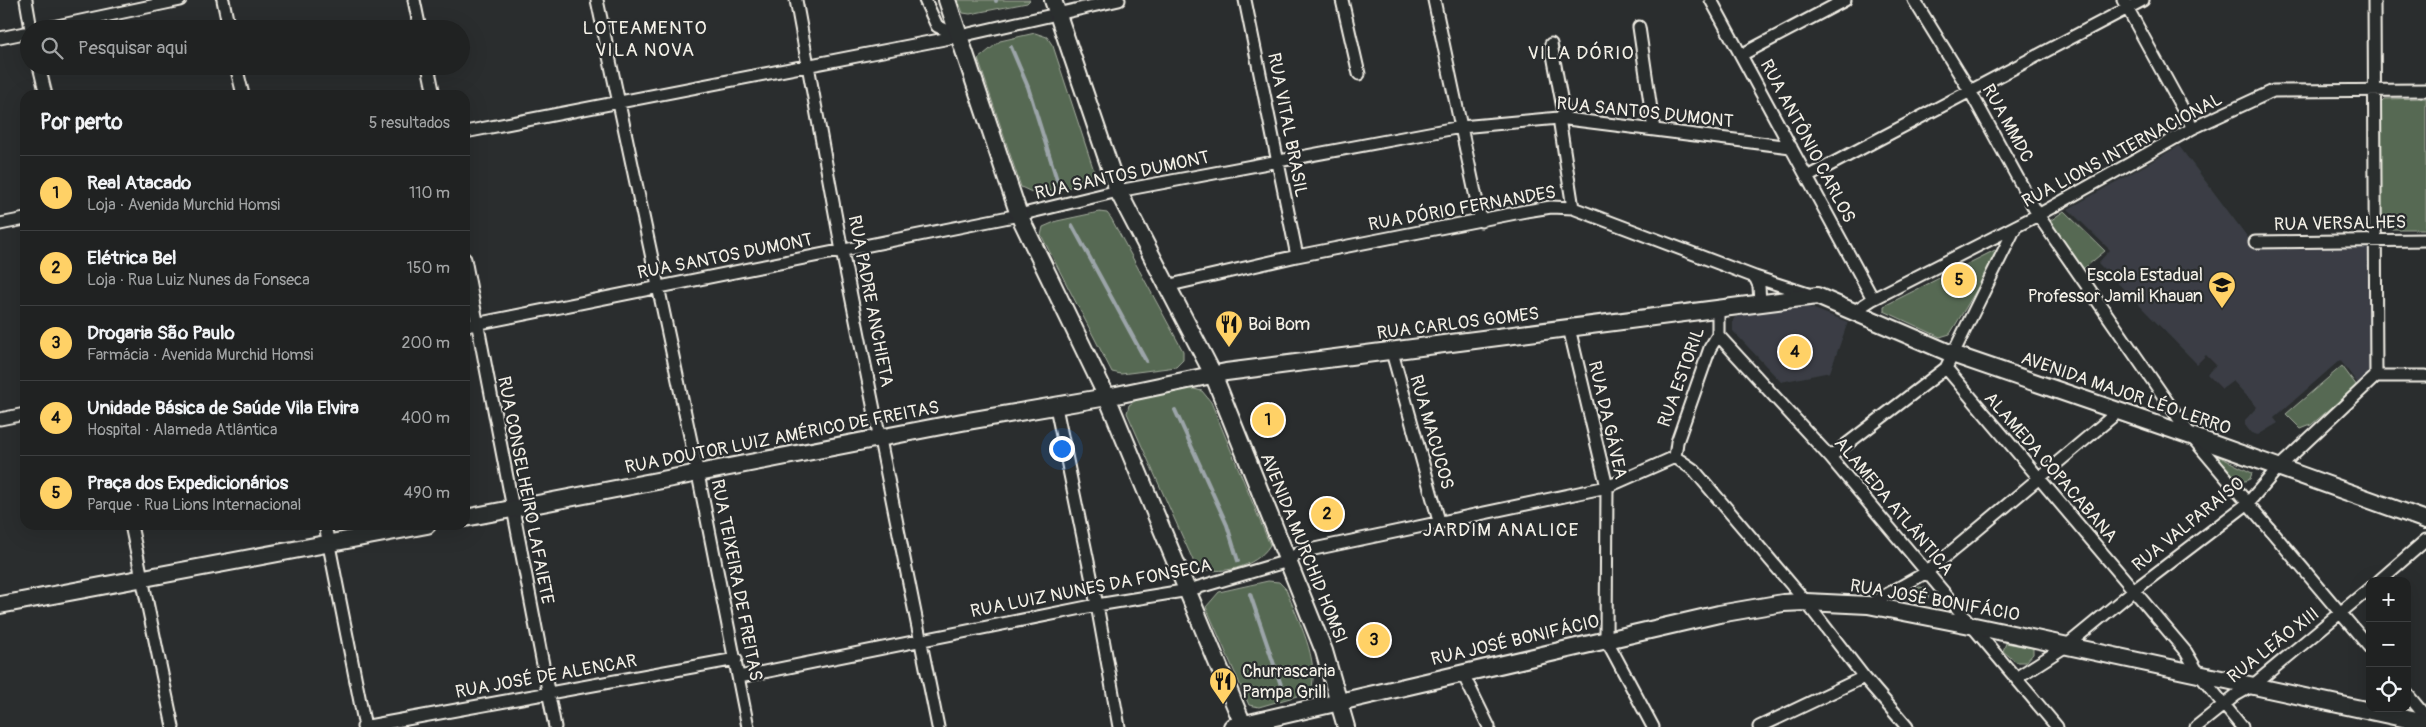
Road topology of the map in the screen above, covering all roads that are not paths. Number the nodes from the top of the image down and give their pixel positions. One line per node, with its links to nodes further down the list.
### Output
1 (26, 0): 20 (street)
2 (180, 0): 21 (street)
3 (222, 0): 22 (street)
4 (414, 0): 23 (street)
5 (597, 0): 41 (street, RUA TEIXEIRA DE FREITAS)
6 (796, 0): 30 (street, RUA PADRE ANCHIETA)
7 (924, 0): 26 (street)
8 (947, 0): 26 (street)
9 (1119, 0): 19 (street)
10 (1245, 0): 48 (street, RUA VITAL BRASIL)
11 (1342, 0): 31 (street)
12 (1434, 0): 43 (street)
13 (1711, 0): 29 (street, RUA ANTÔNIO CARLOS)
14 (1846, 0): 29 (street)
15 (1914, 0): 39 (street, RUA MMDC)
16 (2144, 0): 18 (street)
17 (2374, 0): 40 (street)
18 (2126, 4): 39 (street); 44 (street)
19 (1061, 6): 26 (street); 50 (street, AVENIDA MURCHID HOMSI)
20 (29, 20)
21 (86, 20)
22 (227, 20)
23 (418, 20)
24 (1639, 27): 45 (street)
25 (20, 34): 27 (street)
26 (960, 36): 30 (street); 52 (street)
27 (0, 38)
28 (1551, 44): 42 (street)
29 (1741, 54): 47 (street, RUA ANTÔNIO CARLOS)
30 (808, 66): 41 (street); 61 (street, RUA PADRE ANCHIETA)
31 (1359, 74)
32 (41, 75): 35 (street)
33 (238, 75): 36 (street)
34 (430, 75): 37 (street)
35 (45, 90)
36 (241, 90)
37 (433, 90)
38 (2426, 90): 40 (street, RUA LIONS INTERNACIONAL)
39 (1970, 91): 49 (street); 53 (street, RUA MMDC)
40 (2374, 91): 44 (street, RUA LIONS INTERNACIONAL); 59 (street)
41 (620, 101): 46 (street); 65 (street, RUA TEIXEIRA DE FREITAS)
42 (1562, 118): 43 (street, RUA SANTOS DUMONT); 45 (street, RUA SANTOS DUMONT); 51 (street)
43 (1460, 127): 48 (street, RUA SANTOS DUMONT); 55 (street)
44 (2193, 128): 53 (street, RUA LIONS INTERNACIONAL)
45 (1654, 130): 47 (street, RUA SANTOS DUMONT)
46 (470, 131)
47 (1791, 147): 49 (street, RUA ANTÔNIO CARLOS)
48 (1277, 162): 50 (street, RUA SANTOS DUMONT); 62 (street, RUA VITAL BRASIL)
49 (1807, 177): 67 (street, RUA ANTÔNIO CARLOS)
50 (1118, 191): 52 (street, RUA SANTOS DUMONT); 64 (street, AVENIDA MURCHID HOMSI)
51 (1573, 208): 55 (street, RUA DÓRIO FERNANDES); 63 (street, RUA DÓRIO FERNANDES)
52 (1019, 215): 61 (street, RUA SANTOS DUMONT); 79 (street)
53 (2038, 215): 57 (street, RUA LIONS INTERNACIONAL); 84 (street, RUA MMDC)
54 (20, 220): 56 (street)
55 (1480, 221): 62 (street, RUA DÓRIO FERNANDES)
56 (0, 224)
57 (2016, 226): 67 (street, RUA LIONS INTERNACIONAL); 75 (street)
58 (2426, 240): 59 (street, RUA VERSALHES)
59 (2375, 241): 60 (street, RUA VERSALHES); 77 (street)
60 (2254, 242)
61 (842, 250): 65 (street, RUA SANTOS DUMONT); 85 (street, RUA PADRE ANCHIETA)
62 (1297, 256): 64 (street, RUA DÓRIO FERNANDES)
63 (1755, 278): 66 (street, RUA DÓRIO FERNANDES); 68 (street)
64 (1166, 286): 76 (street, AVENIDA MURCHID HOMSI)
65 (659, 287): 71 (street, RUA SANTOS DUMONT); 89 (street, RUA TEIXEIRA DE FREITAS)
66 (1817, 296): 68 (street, RUA CARLOS GOMES); 70 (street, AVENIDA MAJOR LÉO LERRO)
67 (1873, 299): 70 (street, RUA LIONS INTERNACIONAL)
68 (1760, 303): 69 (street, RUA CARLOS GOMES)
69 (1718, 308): 72 (street, RUA CARLOS GOMES); 73 (street, RUA ESTORIL)
70 (1853, 312): 75 (street, AVENIDA MAJOR LÉO LERRO)
71 (471, 325): 93 (street, RUA CONSELHEIRO LAFAIETE)
72 (1569, 328): 74 (street, RUA CARLOS GOMES); 91 (street, RUA DA GÁVEA)
73 (1718, 335): 86 (street, RUA ESTORIL); 87 (street, ALAMEDA ATLÂNTICA)
74 (1392, 352): 76 (street, RUA CARLOS GOMES); 96 (street, RUA MACUCOS)
75 (1949, 361): 81 (street, AVENIDA MAJOR LÉO LERRO); 87 (street); 90 (street, ALAMEDA COPACABANA)
76 (1213, 374): 79 (street, RUA CARLOS GOMES); 102 (street, AVENIDA MURCHID HOMSI)
77 (2376, 376): 78 (street); 88 (street, RUA VALPARAISO)
78 (2426, 376)
79 (1107, 397): 80 (street, RUA DOUTOR LUIZ AMÉRICO DE FREITAS); 106 (street)
80 (1056, 406): 85 (street, RUA DOUTOR LUIZ AMÉRICO DE FREITAS); 111 (street)
81 (2120, 411): 84 (street, AVENIDA MAJOR LÉO LERRO); 90 (street)
82 (20, 415): 83 (street)
83 (0, 419)
84 (2191, 436): 88 (street, AVENIDA MAJOR LÉO LERRO); 92 (street, RUA MMDC)
85 (881, 438): 89 (street, RUA DOUTOR LUIZ AMÉRICO DE FREITAS); 115 (street, RUA PADRE ANCHIETA)
86 (1675, 457): 91 (street, RUA LUIZ NUNES DA FONSECA); 109 (street)
87 (1830, 457): 103 (street, ALAMEDA ATLÂNTICA)
88 (2278, 468): 92 (street, RUA VALPARAISO); 95 (street, AVENIDA MAJOR LÉO LERRO)
89 (698, 474): 93 (street, RUA DOUTOR LUIZ AMÉRICO DE FREITAS); 119 (street, RUA TEIXEIRA DE FREITAS)
90 (2041, 478): 103 (street); 107 (street, ALAMEDA COPACABANA)
91 (1607, 487): 96 (street, RUA LUIZ NUNES DA FONSECA); 116 (street, RUA DA GÁVEA)
92 (2247, 504): 107 (street, RUA VALPARAISO); 113 (street, RUA MMDC)
93 (512, 509): 94 (street, RUA DOUTOR LUIZ AMÉRICO DE FREITAS); 126 (street, RUA CONSELHEIRO LAFAIETE)
94 (470, 517)
95 (2426, 520)
96 (1439, 521): 102 (street, RUA LUIZ NUNES DA FONSECA)
97 (132, 530): 105 (street)
98 (326, 530): 101 (street)
99 (395, 530): 101 (street)
100 (2426, 540): 104 (street)
101 (329, 544): 105 (street); 134 (street)
102 (1288, 561): 106 (street, RUA LUIZ NUNES DA FONSECA); 128 (street, AVENIDA MURCHID HOMSI)
103 (1927, 572): 112 (street); 114 (street, ALAMEDA ATLÂNTICA)
104 (2383, 577)
105 (142, 579): 110 (street); 133 (street)
106 (1188, 590): 111 (street, RUA LUIZ NUNES DA FONSECA); 132 (street)
107 (2133, 591): 118 (street, RUA VALPARAISO); 121 (street, ALAMEDA COPACABANA)
108 (2366, 591): 113 (street, RUA LEÃO XIII)
109 (1806, 602): 112 (street, RUA JOSÉ BONIFÁCIO); 116 (street, RUA JOSÉ BONIFÁCIO); 123 (street)
110 (0, 605)
111 (1097, 605): 115 (street, RUA LUIZ NUNES DA FONSECA); 138 (street)
112 (1868, 605): 114 (street, RUA JOSÉ BONIFÁCIO)
113 (2341, 613): 117 (street, RUA MMDC); 125 (street, RUA LEÃO XIII)
114 (1970, 625): 118 (street, RUA JOSÉ BONIFÁCIO); 124 (street, ALAMEDA ATLÂNTICA)
115 (921, 639): 122 (street, RUA LUIZ NUNES DA FONSECA); 137 (street, RUA PADRE ANCHIETA)
116 (1606, 639): 120 (street, RUA JOSÉ BONIFÁCIO); 141 (street)
117 (2366, 643)
118 (2066, 646): 121 (street, RUA JOSÉ BONIFÁCIO); 124 (street, RUA VALPARAISO)
119 (736, 659): 122 (street, RUA TEIXEIRA DE FREITAS); 126 (street, RUA JOSÉ DE ALENCAR)
120 (1462, 672): 128 (street, RUA JOSÉ BONIFÁCIO); 140 (street)
121 (2199, 674): 125 (street, RUA JOSÉ BONIFÁCIO); 129 (street, ALAMEDA COPACABANA)
122 (739, 677): 136 (street, RUA TEIXEIRA DE FREITAS)
123 (1864, 677): 142 (street); 143 (street)
124 (2016, 678): 144 (street, ALAMEDA ATLÂNTICA)
125 (2252, 686): 129 (street, RUA LEÃO XIII); 131 (street, RUA JOSÉ BONIFÁCIO)
126 (548, 694): 134 (street, RUA JOSÉ DE ALENCAR); 135 (street, RUA CONSELHEIRO LAFAIETE)
127 (2411, 699): 130 (street)
128 (1338, 702): 132 (street, RUA JOSÉ BONIFÁCIO); 139 (street, AVENIDA MURCHID HOMSI)
129 (2224, 706): 145 (street, RUA LEÃO XIII); 146 (street, ALAMEDA COPACABANA)
130 (2426, 717)
131 (2426, 723)
132 (1240, 726)
133 (173, 727)
134 (364, 727)
135 (555, 727)
136 (748, 727)
137 (938, 727)
138 (1119, 727)
139 (1346, 727)
140 (1489, 727)
141 (1653, 727)
142 (1759, 727)
143 (1907, 727)
144 (2057, 727)
145 (2196, 727)
146 (2242, 727)

